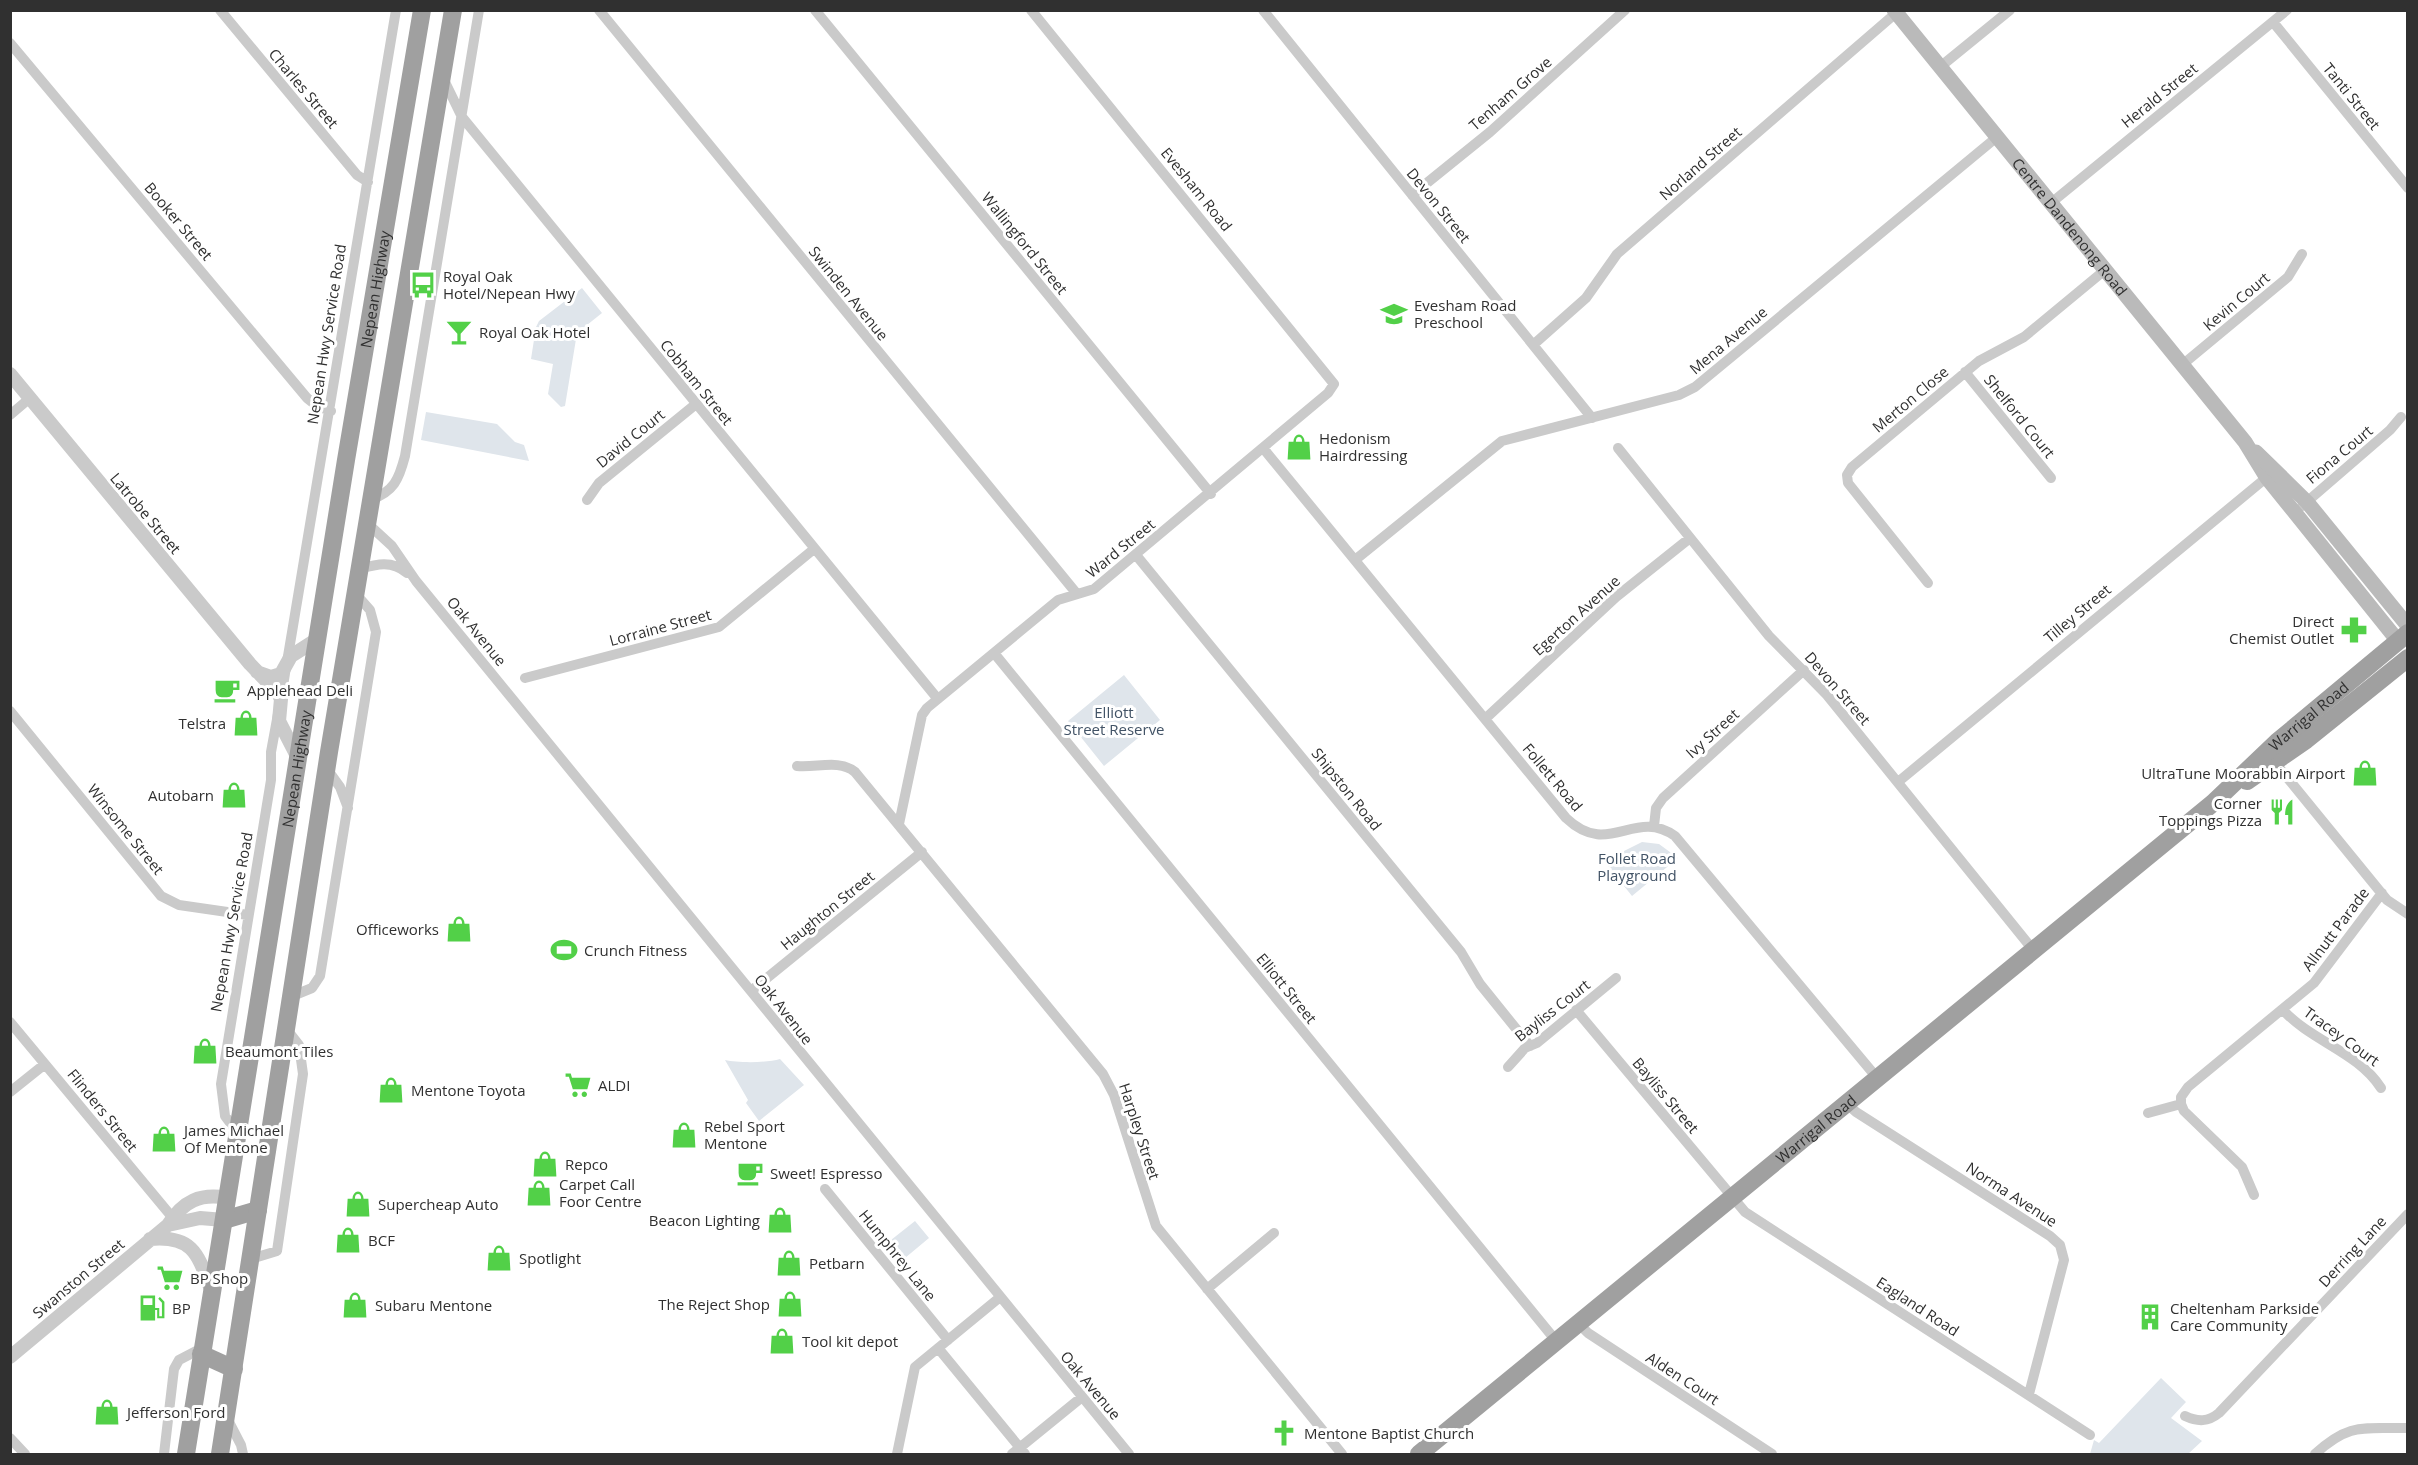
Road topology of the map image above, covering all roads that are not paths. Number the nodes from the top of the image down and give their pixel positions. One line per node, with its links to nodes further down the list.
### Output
1 (220, 10): 20 (street, Charles Street)
2 (396, 10): 20 (street, Nepean Hwy Service Road)
3 (422, 10): 39 (highway, Nepean Highway)
4 (453, 10): 17 (highway, Nepean Highway)
5 (479, 10): 18 (street)
6 (599, 10): 57 (street, Swinden Avenue)
7 (815, 10): 43 (street, Wallingford Street)
8 (1031, 10): 30 (street, Evesham Road)
9 (1263, 10): 22 (street, Devon Street)
10 (1625, 10): 22 (street, Tenham Grove)
11 (2010, 10): 16 (street)
12 (2287, 10): 14 (street, Herald Street)
13 (1895, 12): 16 (main road, Centre Dandenong Road); 26 (street, Norland Street)
14 (2273, 22): 21 (street, Tanti Street); 23 (street, Herald Street)
15 (10, 43): 33 (street, Booker Street)
16 (1940, 67): 19 (main road, Centre Dandenong Road)
17 (442, 78): 18 (street, Cobham Street); 40 (highway, Nepean Highway)
18 (462, 117): 32 (street, Cobham Street); 44 (street)
19 (1997, 137): 23 (main road, Centre Dandenong Road); 36 (street, Mena Avenue)
20 (368, 182): 33 (street, Nepean Hwy Service Road)
21 (2408, 188)
22 (1412, 195): 26 (street, Devon Street)
23 (2051, 203): 25 (main road, Centre Dandenong Road)
24 (2302, 254): 27 (street, Kevin Court)
25 (2105, 270): 27 (main road, Centre Dandenong Road); 28 (street, Merton Close)
26 (1533, 345): 36 (street, Devon Street)
27 (2182, 365): 41 (main road, Centre Dandenong Road)
28 (1965, 372): 42 (street, Shelford Court); 55 (street, Merton Close)
29 (10, 374): 31 (street, Latrobe Street)
30 (1332, 389): 37 (street, Ward Street)
31 (30, 398): 34 (street); 64 (street, Latrobe Street)
32 (696, 404): 45 (street, David Court); 50 (street, Cobham Street)
33 (331, 411): 62 (street, Nepean Hwy Service Road)
34 (10, 415)
35 (2401, 417): 46 (street, Fiona Court)
36 (1592, 418): 52 (street, Mena Avenue)
37 (1263, 448): 43 (street, Ward Street); 52 (street, Follett Road)
38 (1618, 448): 49 (street, Devon Street)
39 (346, 460): 40 (highway); 59 (highway, Nepean Highway)
40 (376, 465): 44 (highway, Nepean Highway)
41 (2272, 473): 46 (main road, Centre Dandenong Road); 47 (main road, Centre Dandenong Road); 74 (street, Tilley Street)
42 (2051, 478)
43 (1211, 494): 51 (street, Ward Street)
44 (377, 497): 48 (highway, Nepean Highway)
45 (587, 500)
46 (2307, 501): 47 (street, Fiona Court); 58 (main road, Centre Dandenong Road)
47 (2295, 513): 58 (main road, Centre Dandenong Road)
48 (367, 523): 53 (highway, Nepean Highway); 54 (street, Oak Avenue)
49 (1690, 538): 63 (street, Devon Street); 69 (street, Egerton Avenue)
50 (814, 549): 65 (street, Lorraine Street); 66 (street, Cobham Street)
51 (1136, 555): 57 (street, Ward Street); 92 (street, Shipston Road)
52 (1355, 560): 69 (street, Follett Road)
53 (360, 569): 54 (street, Oak Avenue); 56 (highway, Nepean Highway)
54 (416, 581): 86 (street, Oak Avenue)
55 (1928, 583)
56 (355, 593): 73 (highway, Nepean Highway); 75 (street)
57 (1077, 594): 60 (street, Ward Street)
58 (2404, 633): 70 (highway, Warrigal Road)
59 (316, 640): 62 (street); 71 (highway, Nepean Highway)
60 (994, 653): 66 (street, Ward Street); 118 (street, Elliott Street)
61 (2408, 658): 70 (highway, Warrigal Road)
62 (286, 664): 64 (street); 67 (street, Nepean Hwy Service Road)
63 (1804, 670): 74 (street, Devon Street); 77 (street, Ivy Street)
64 (257, 672): 67 (street, Latrobe Street)
65 (525, 678)
66 (937, 699): 76 (street, Ward Street)
67 (280, 706): 71 (street, Latrobe Street); 81 (street, Nepean Hwy Service Road)
68 (10, 711): 81 (street, Winsome Street)
69 (1485, 719): 77 (street, Follett Road)
70 (2271, 757): 79 (street, Allnutt Parade); 84 (highway, Warrigal Road)
71 (298, 758): 82 (highway, Nepean Highway)
72 (797, 766): 76 (street, Harpley Street)
73 (327, 769): 75 (street); 83 (highway, Nepean Highway)
74 (1898, 782): 84 (street, Devon Street)
75 (348, 808): 87 (street)
76 (899, 824): 78 (street, Harpley Street)
77 (1654, 826): 95 (street)
78 (922, 852): 86 (street, Haughton Street); 113 (street, Harpley Street)
79 (2382, 893): 80 (street); 89 (street, Allnutt Parade)
80 (2408, 914)
81 (248, 915): 101 (street, Nepean Hwy Service Road)
82 (268, 945): 83 (highway); 101 (highway, Nepean Highway)
83 (298, 951): 87 (highway, Nepean Highway)
84 (2034, 951): 95 (highway, Warrigal Road)
85 (1617, 978): 88 (street, Bayliss Court)
86 (751, 991): 115 (street, Oak Avenue)
87 (290, 997): 91 (highway, Nepean Highway)
88 (1576, 1010): 92 (street, Bayliss Court); 105 (street, Bayliss Street)
89 (2283, 1010): 96 (street, Tracey Court); 99 (street, Allnutt Parade)
90 (10, 1022): 93 (street, Flinders Street)
91 (285, 1027): 106 (highway, Nepean Highway); 112 (street)
92 (1530, 1046): 94 (street, Bayliss Court)
93 (45, 1064): 97 (street); 109 (street, Flinders Street)
94 (1508, 1067)
95 (1878, 1079): 98 (highway, Warrigal Road)
96 (2381, 1088)
97 (10, 1092)
98 (1847, 1104): 105 (highway, Warrigal Road); 123 (street, Norma Avenue)
99 (2181, 1104): 100 (street); 103 (street)
100 (2148, 1113)
101 (237, 1133): 104 (highway, Nepean Highway)
102 (825, 1189): 117 (street, Humphrey Lane)
103 (2254, 1195)
104 (228, 1198): 106 (highway); 108 (highway, Nepean Highway); 109 (street, Swanston Street)
105 (1732, 1198): 116 (highway, Warrigal Road); 123 (street, Eagland Road)
106 (258, 1209): 108 (highway); 112 (highway, Nepean Highway)
107 (2408, 1214): 126 (street, Derring Lane)
108 (224, 1220): 109 (street, Swanston Street); 114 (highway, Nepean Highway)
109 (170, 1221): 111 (street, Swanston Street)
110 (1274, 1233): 113 (street)
111 (150, 1239): 114 (street); 121 (street, Swanston Street)
112 (251, 1258): 122 (highway, Nepean Highway)
113 (1207, 1289): 138 (street, Harpley Street)
114 (212, 1292): 120 (highway, Nepean Highway)
115 (999, 1298): 117 (street); 124 (street, Oak Avenue)
116 (1579, 1324): 118 (highway, Warrigal Road); 140 (street, Alden Court)
117 (948, 1340): 119 (street)
118 (1557, 1342): 139 (highway, Warrigal Road)
119 (938, 1348): 130 (street); 136 (street)
120 (202, 1351): 122 (highway); 132 (street); 133 (highway, Nepean Highway)
121 (10, 1357)
122 (235, 1361): 125 (highway, Nepean Highway)
123 (2029, 1394): 128 (street, Eagland Road)
124 (1082, 1398): 130 (street); 137 (street, Oak Avenue)
125 (226, 1415): 134 (highway, Nepean Highway); 135 (street)
126 (2185, 1416)
127 (2408, 1428): 141 (street)
128 (2090, 1435)
129 (10, 1438): 131 (street)
130 (1019, 1452)
131 (24, 1455)
132 (164, 1455)
133 (186, 1455)
134 (220, 1455)
135 (243, 1455)
136 (897, 1455)
137 (1129, 1455)
138 (1342, 1455)
139 (1419, 1455)
140 (1772, 1455)
141 (2315, 1455)

